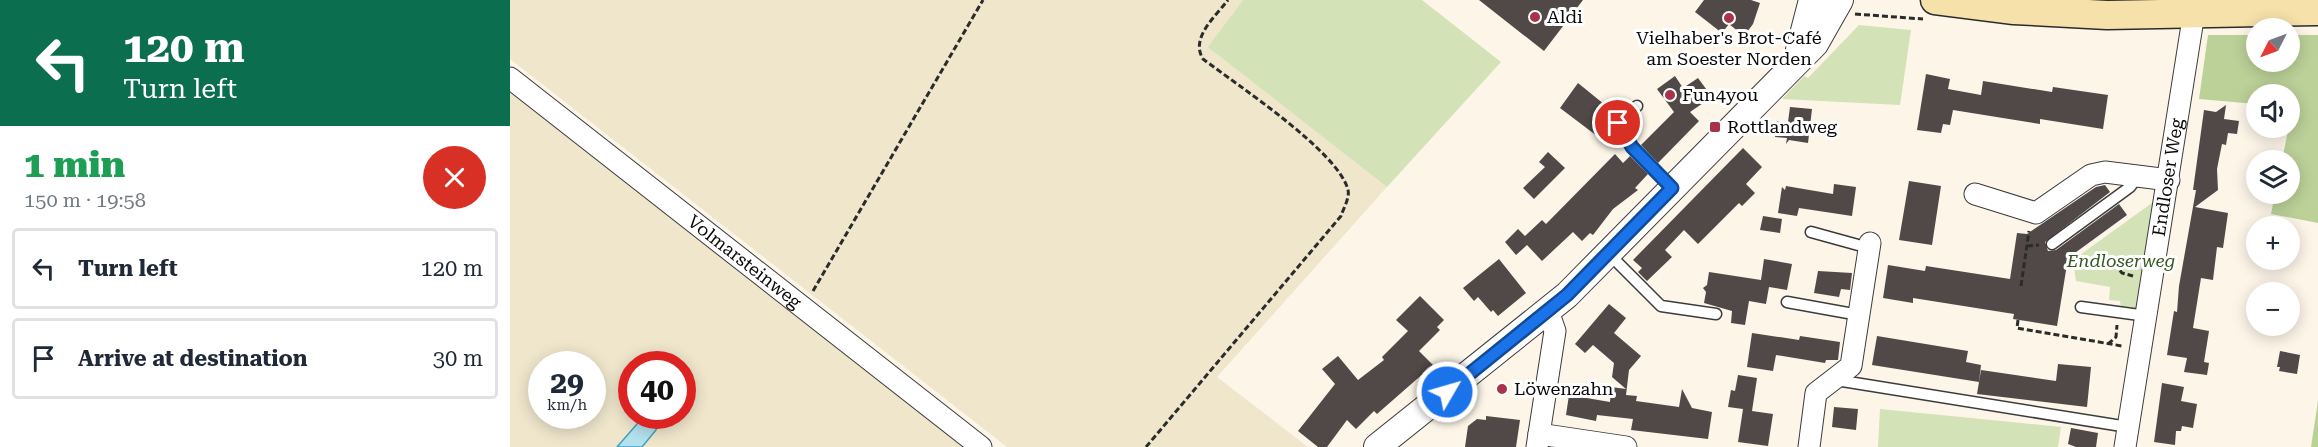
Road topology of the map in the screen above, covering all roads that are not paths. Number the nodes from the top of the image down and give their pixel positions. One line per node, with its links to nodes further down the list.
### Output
1 (1812, 0): 6 (street)
2 (1840, 0): 6 (street)
3 (1935, 0): 4 (main road)
4 (2195, 7): 5 (main road); 10 (street, Endloser Weg)
5 (2318, 11)
6 (1794, 65): 11 (street)
7 (510, 78): 26 (street, Volmarsteinweg)
8 (1636, 106): 11 (lane)
9 (2138, 176): 10 (street); 12 (street); 14 (lane)
10 (2169, 180): 22 (street, Endloser Weg)
11 (1672, 188): 16 (street)
12 (1975, 194)
13 (1811, 232): 15 (lane)
14 (2052, 244)
15 (1870, 245): 21 (street)
16 (1608, 253): 19 (street); 20 (lane)
17 (1787, 302): 21 (lane)
18 (2081, 307): 22 (lane)
19 (1548, 311): 25 (street); 27 (street)
20 (1716, 314)
21 (1859, 315): 23 (street)
22 (2147, 316): 24 (street, Endloser Weg)
23 (1833, 380): 24 (lane); 29 (street)
24 (2127, 437)
25 (1538, 441): 28 (street)
26 (981, 447)
27 (1377, 447)
28 (1626, 447)
29 (1809, 447)

